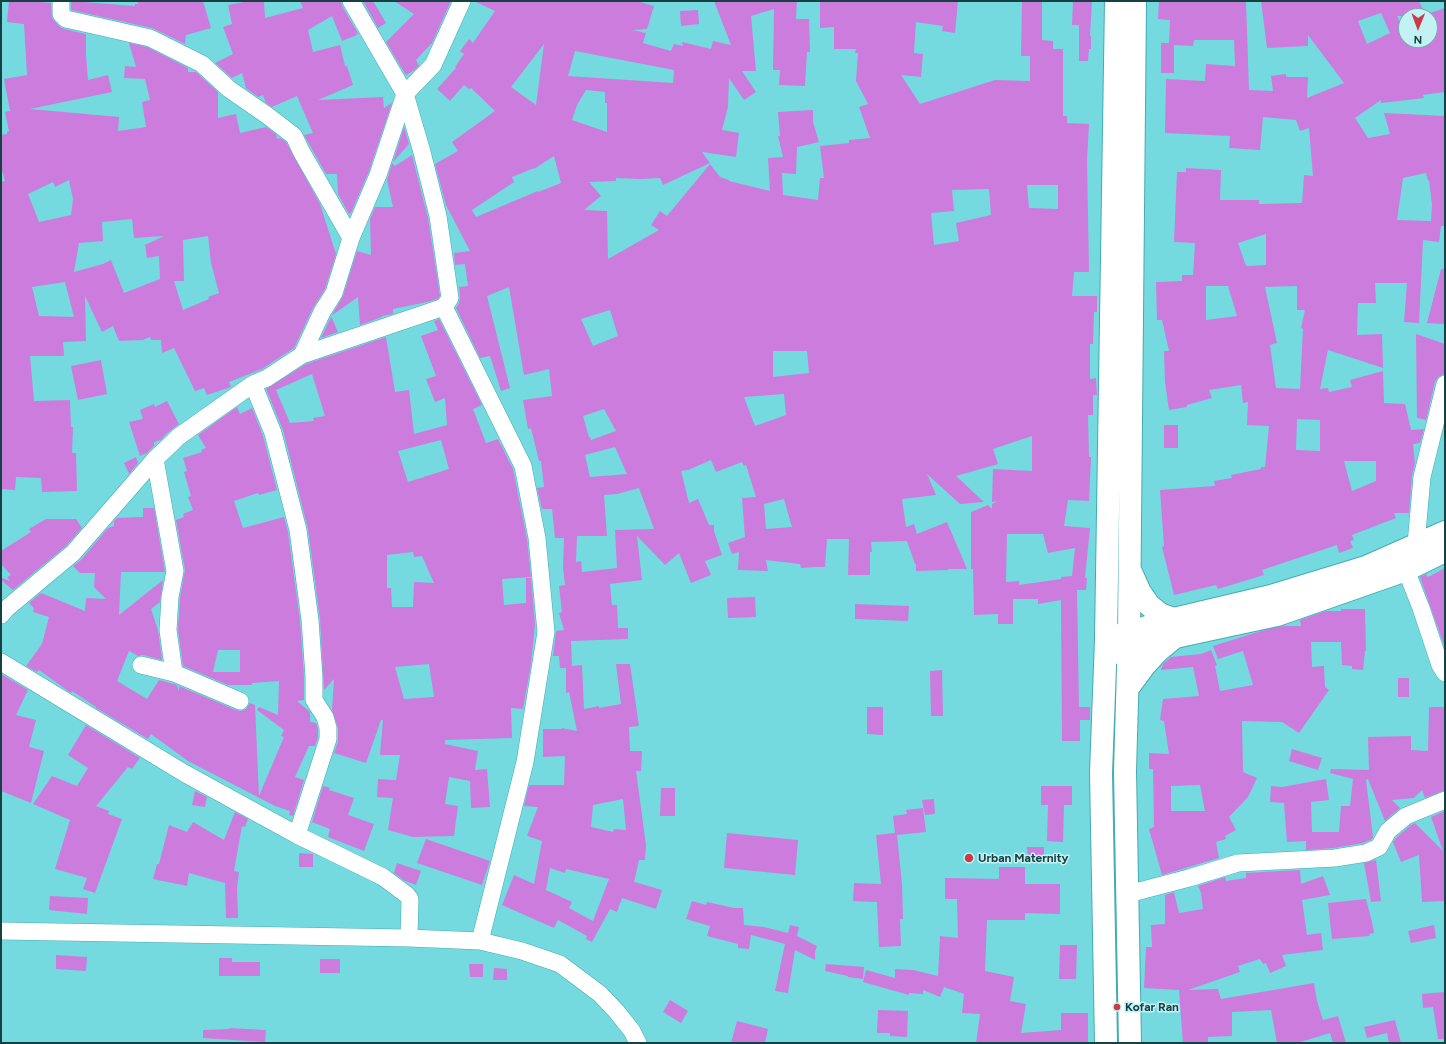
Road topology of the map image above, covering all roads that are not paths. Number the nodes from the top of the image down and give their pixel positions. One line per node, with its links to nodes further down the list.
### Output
1 (60, 1): 7 (street)
2 (351, 1): 6 (street)
3 (462, 1): 6 (street)
4 (1116, 1): 21 (main road)
5 (1135, 1): 16 (main road)
6 (405, 94): 7 (street); 8 (street)
7 (351, 238): 9 (street)
8 (444, 307): 9 (street); 33 (street)
9 (302, 355): 10 (street)
10 (252, 384): 12 (street); 29 (street)
11 (1445, 384): 14 (street)
12 (156, 459): 18 (street); 25 (street)
13 (1445, 532): 14 (main road)
14 (1416, 544): 19 (main road)
15 (1445, 551): 17 (main road)
16 (1130, 570): 19 (main road); 20 (main road)
17 (1406, 570): 19 (main road); 24 (street)
18 (2, 606)
19 (1175, 628): 20 (main road); 26 (main road)
20 (1129, 641): 21 (main road); 26 (main road)
21 (1106, 647): 35 (main road)
22 (1, 662): 29 (street)
23 (141, 665): 25 (street)
24 (1445, 672)
25 (174, 673): 27 (street)
26 (1128, 688): 30 (main road)
27 (240, 701)
28 (1445, 800): 30 (street)
29 (297, 835): 32 (street)
30 (1128, 894): 36 (main road)
31 (1, 931): 32 (street)
32 (409, 938): 33 (street)
33 (480, 941): 34 (street)
34 (638, 1043)
35 (1106, 1043)
36 (1130, 1043)

